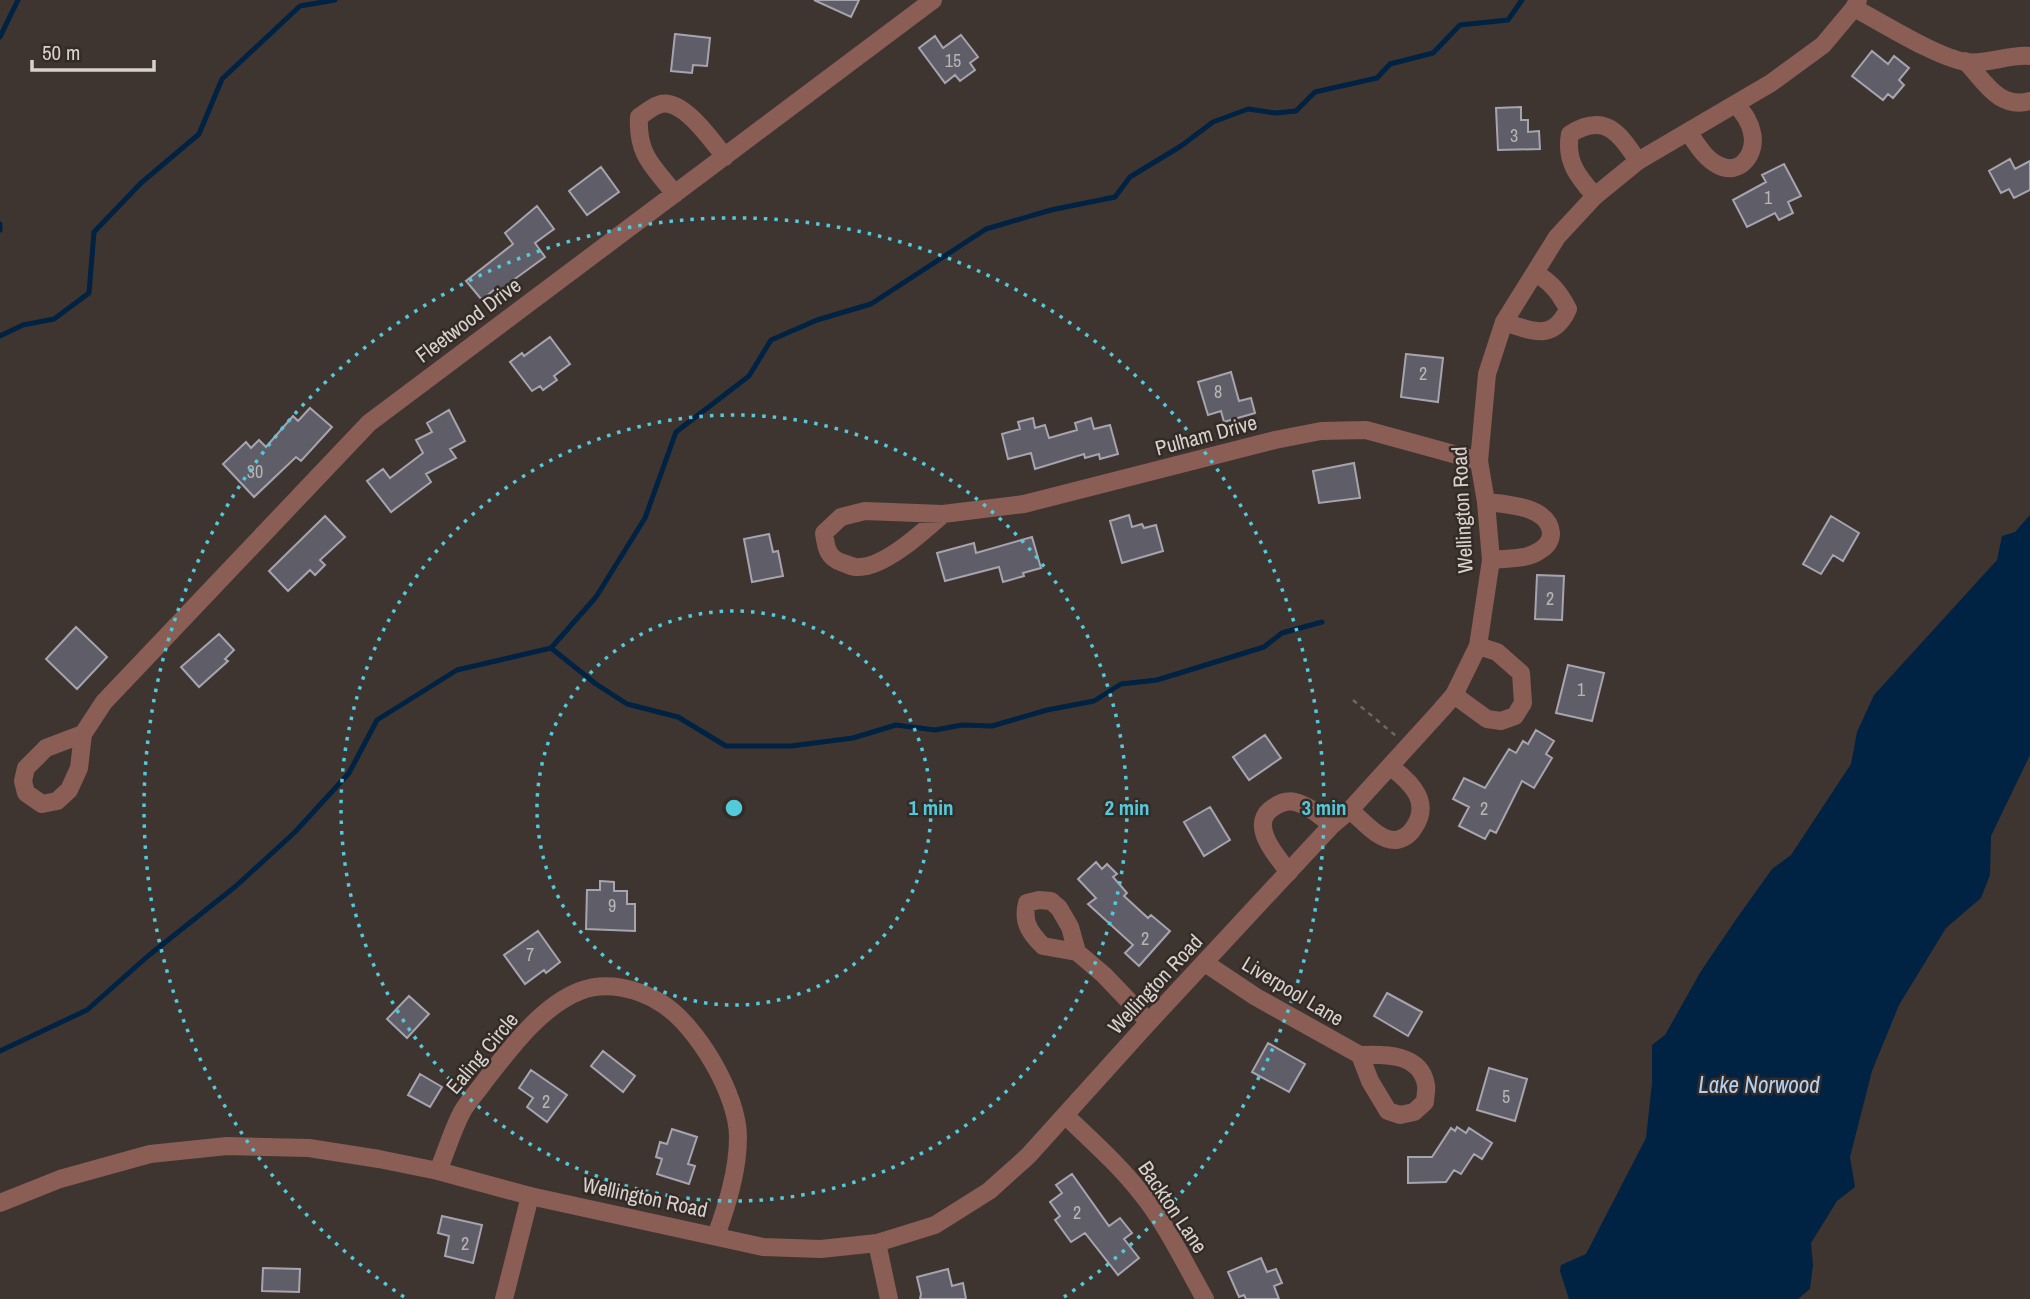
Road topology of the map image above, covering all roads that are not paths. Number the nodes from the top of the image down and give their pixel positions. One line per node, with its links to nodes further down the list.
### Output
1 (933, 0): 8 (street, Fleetwood Drive)
2 (1856, 4): 4 (street); 6 (street, Wellington Road)
3 (2030, 56): 4 (street)
4 (1965, 61): 5 (street)
5 (2030, 101)
6 (1736, 104): 7 (street, Wellington Road); 7 (street)
7 (1688, 132): 9 (street, Wellington Road)
8 (725, 157): 10 (street, Fleetwood Drive); 10 (street)
9 (1638, 161): 11 (street, Wellington Road); 11 (street)
10 (675, 194): 20 (street, Fleetwood Drive)
11 (1595, 196): 12 (street, Wellington Road)
12 (1535, 273): 13 (street, Wellington Road); 13 (street)
13 (1504, 322): 14 (street, Wellington Road)
14 (1479, 461): 15 (street, Wellington Road); 16 (street, Pulham Drive)
15 (1486, 502): 17 (street, Wellington Road); 17 (street)
16 (943, 514): 16 (street, Pulham Drive)
17 (1491, 560): 18 (street, Wellington Road)
18 (1478, 646): 19 (street, Wellington Road); 19 (street)
19 (1454, 695): 21 (street, Wellington Road)
20 (83, 734)
21 (1391, 767): 22 (street, Wellington Road); 22 (street)
22 (1350, 810): 23 (street, Wellington Road)
23 (1332, 825): 24 (street, Wellington Road); 24 (street)
24 (1289, 872): 26 (street, Wellington Road)
25 (1077, 953): 27 (street)
26 (1205, 964): 27 (street, Wellington Road); 28 (street, Liverpool Lane)
27 (1149, 1022): 29 (street, Wellington Road)
28 (1360, 1055)
29 (1066, 1116): 34 (street, Wellington Road); 37 (street, Backton Lane)
30 (438, 1171): 31 (street, Wellington Road); 32 (street, Wellington Road); 33 (street, Ealing Circle)
31 (530, 1196): 33 (street, Wellington Road); 35 (street)
32 (0, 1203)
33 (716, 1236): 34 (street, Wellington Road)
34 (877, 1243): 36 (street)
35 (504, 1299)
36 (889, 1299)
37 (1205, 1299)

